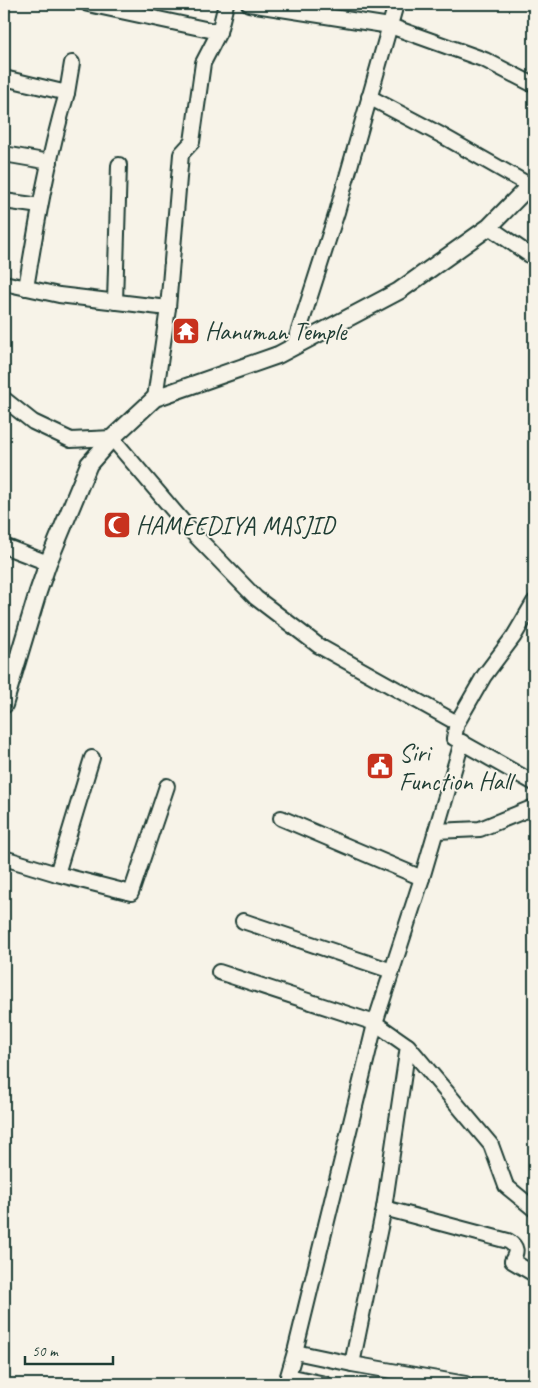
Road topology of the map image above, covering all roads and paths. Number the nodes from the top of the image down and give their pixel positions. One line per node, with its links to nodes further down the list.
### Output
1 (88, 4): 7 (street)
2 (226, 4): 7 (street)
3 (249, 4): 5 (street)
4 (396, 4): 6 (street)
5 (321, 9): 6 (street)
6 (390, 26): 10 (street); 12 (street)
7 (219, 32): 24 (street)
8 (72, 64): 11 (street)
9 (4, 78): 11 (street)
10 (534, 85)
11 (67, 93): 14 (street)
12 (369, 98): 16 (street); 25 (street)
13 (4, 154): 14 (street)
14 (50, 162): 18 (street)
15 (119, 165): 23 (street)
16 (532, 183): 19 (street)
17 (4, 200): 18 (street)
18 (40, 206): 22 (street)
19 (489, 227): 20 (street); 25 (street)
20 (534, 258)
21 (4, 283): 22 (street)
22 (26, 288): 23 (street)
23 (115, 302): 24 (street)
24 (168, 308): 26 (street)
25 (294, 346): 26 (street)
26 (155, 398): 28 (street)
27 (4, 399): 28 (street)
28 (112, 438): 30 (street); 33 (street)
29 (4, 546): 30 (street)
30 (48, 563): 32 (street)
31 (534, 602): 33 (street)
32 (4, 705)
33 (457, 723): 34 (street)
34 (462, 742): 36 (street); 40 (street)
35 (92, 758): 42 (street)
36 (534, 783)
37 (167, 786): 42 (street)
38 (534, 807): 40 (street)
39 (281, 818): 43 (street)
40 (436, 831): 43 (street)
41 (4, 858): 42 (street)
42 (57, 874)
43 (422, 878): 45 (street)
44 (243, 921): 45 (street)
45 (392, 971): 47 (street)
46 (219, 972): 47 (street)
47 (375, 1023): 48 (street); 52 (street)
48 (408, 1046): 49 (street); 50 (street)
49 (384, 1208): 51 (street); 53 (street)
50 (534, 1209)
51 (534, 1274)
52 (295, 1352): 53 (street); 54 (street)
53 (352, 1364): 55 (street)
54 (325, 1384)
55 (466, 1384)

